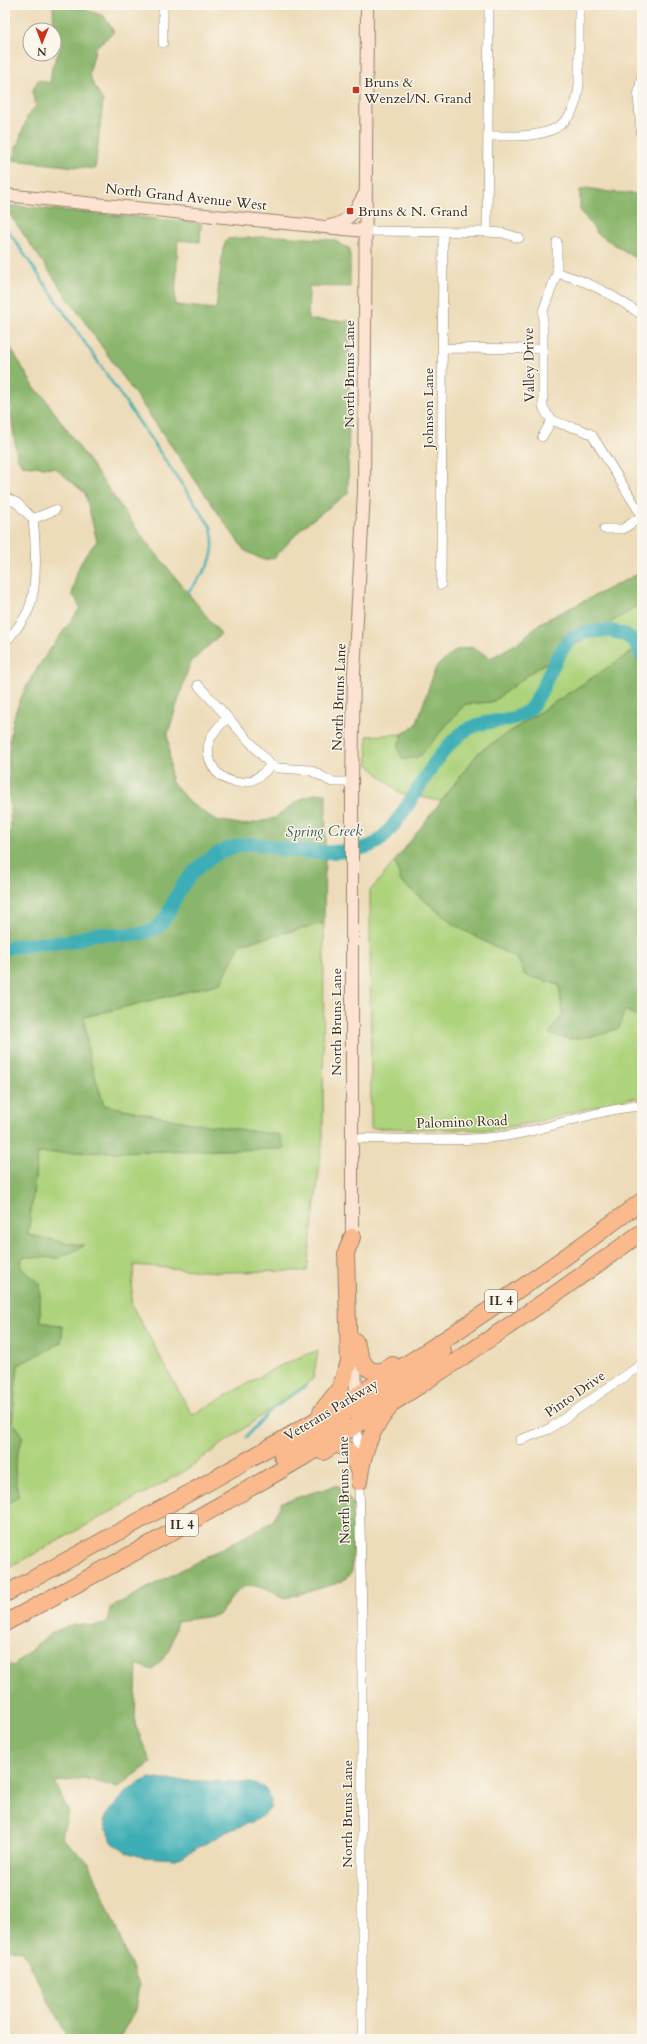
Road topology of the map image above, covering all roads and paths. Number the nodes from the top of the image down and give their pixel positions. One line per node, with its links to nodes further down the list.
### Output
1 (163, 5): 5 (street)
2 (367, 5): 9 (main road, North Bruns Lane)
3 (489, 5): 7 (street)
4 (579, 5): 7 (street)
5 (163, 43)
6 (642, 75): 8 (street)
7 (488, 136): 14 (street)
8 (642, 140)
9 (365, 193): 11 (main road); 12 (main road, North Bruns Lane)
10 (5, 194): 11 (main road, North Grand Avenue West)
11 (327, 227): 12 (main road, North Grand Avenue West)
12 (365, 231): 13 (street); 33 (main road, North Bruns Lane)
13 (443, 232): 14 (street); 19 (street, Johnson Lane)
14 (487, 232): 15 (street)
15 (519, 238)
16 (557, 242): 17 (street, Valley Drive)
17 (557, 273): 18 (street); 20 (street, Valley Drive)
18 (642, 315)
19 (443, 348): 20 (street); 28 (street, Johnson Lane)
20 (543, 349): 21 (street, Valley Drive)
21 (552, 420): 22 (street); 25 (street)
22 (542, 437)
23 (5, 497): 26 (street)
24 (55, 510): 26 (street)
25 (642, 516): 27 (street)
26 (34, 519): 29 (street)
27 (604, 529)
28 (441, 585)
29 (5, 643)
30 (198, 685): 31 (street)
31 (227, 718): 32 (street); 32 (street)
32 (271, 765): 33 (street)
33 (352, 782): 35 (main road, North Bruns Lane)
34 (642, 1106): 35 (street, Palomino Road)
35 (351, 1138): 39 (main road, North Bruns Lane)
36 (642, 1201): 41 (highway, Veterans Parkway / IL 4)
37 (642, 1222): 40 (highway)
38 (642, 1232): 40 (highway, Veterans Parkway / IL 4)
39 (352, 1237): 43 (main road, North Bruns Lane); 47 (highway)
40 (574, 1281): 46 (highway, Veterans Parkway / IL 4)
41 (515, 1292): 42 (highway, Veterans Parkway / IL 4); 48 (highway)
42 (497, 1303): 43 (highway); 45 (highway, Veterans Parkway / IL 4)
43 (355, 1341): 45 (main road, North Bruns Lane)
44 (642, 1365): 49 (street, Pinto Drive)
45 (356, 1396): 47 (highway, Veterans Parkway / IL 4); 48 (main road, North Bruns Lane); 52 (highway)
46 (394, 1402): 48 (highway, Veterans Parkway / IL 4); 50 (highway)
47 (313, 1421): 53 (highway, Veterans Parkway / IL 4)
48 (357, 1424): 50 (street, North Bruns Lane); 51 (highway, Veterans Parkway / IL 4)
49 (520, 1440)
50 (358, 1476): 51 (highway); 55 (street, North Bruns Lane)
51 (226, 1501): 52 (highway, Veterans Parkway / IL 4)
52 (173, 1530): 54 (highway, Veterans Parkway / IL 4)
53 (5, 1594)
54 (5, 1623)
55 (362, 2039)

